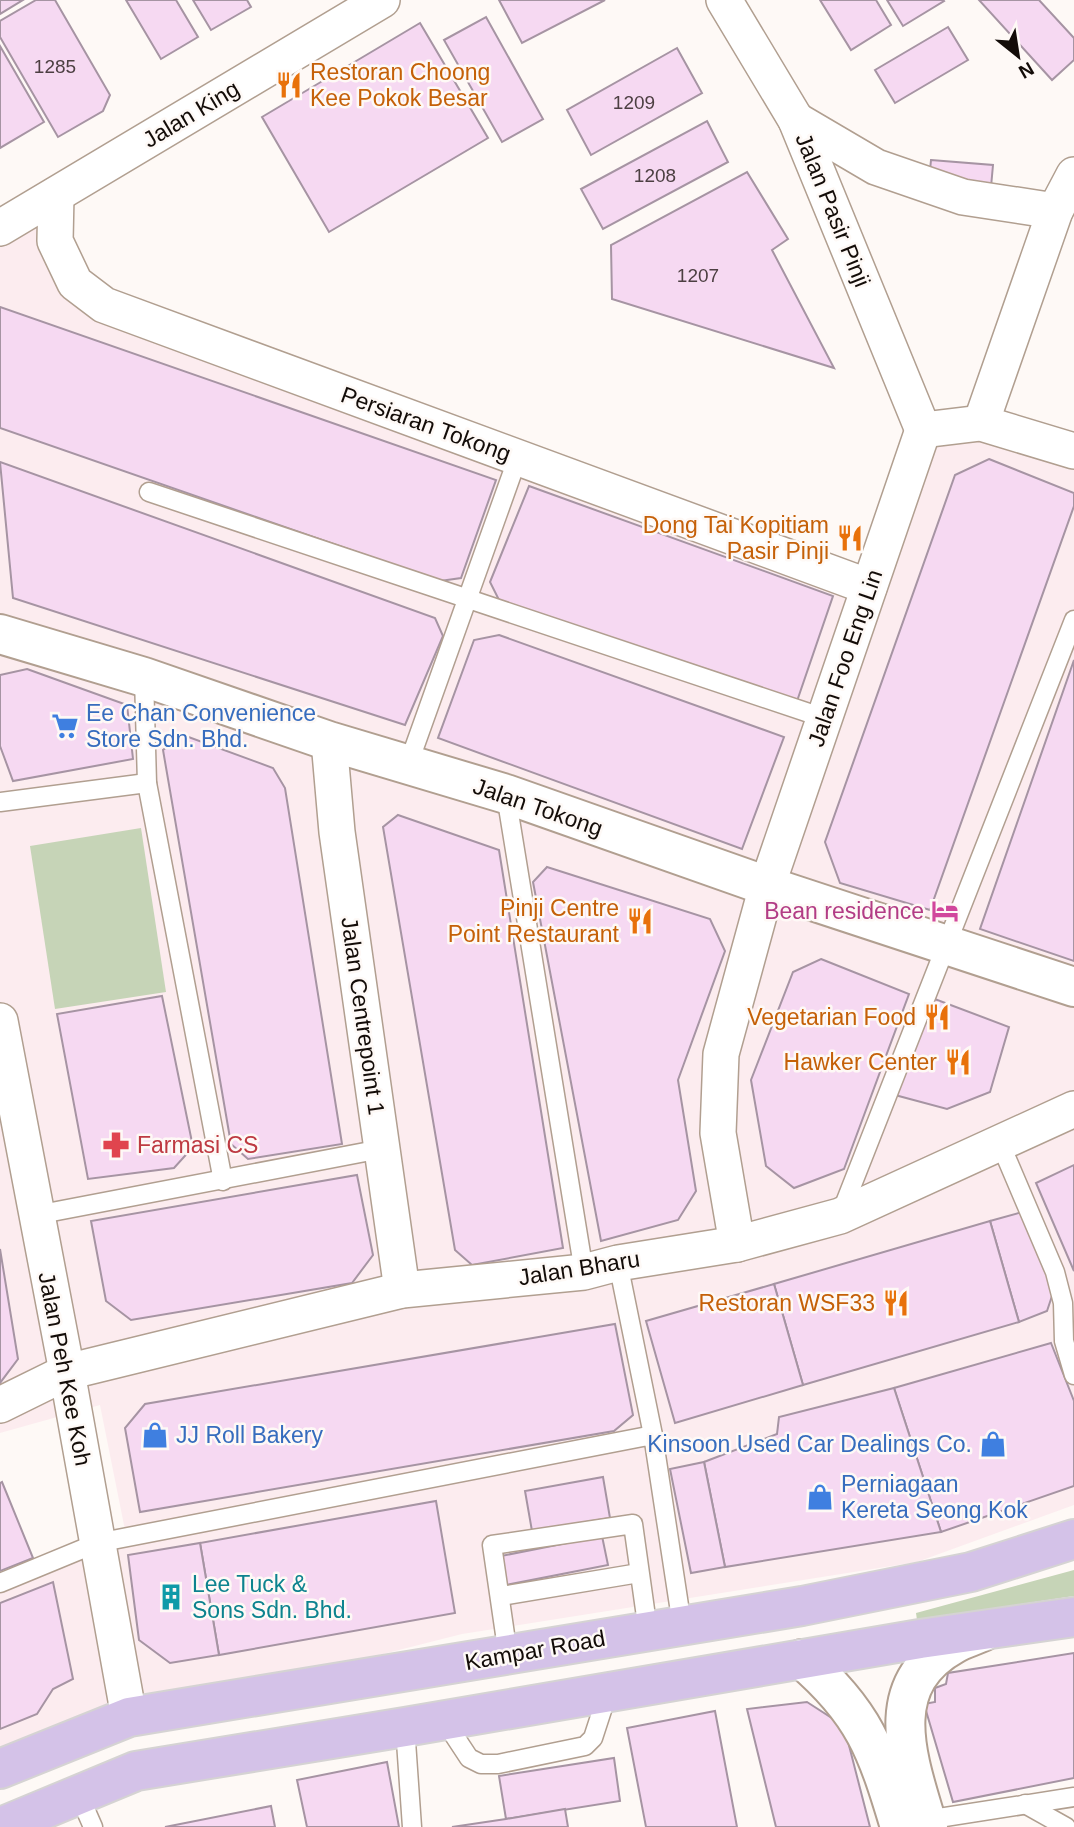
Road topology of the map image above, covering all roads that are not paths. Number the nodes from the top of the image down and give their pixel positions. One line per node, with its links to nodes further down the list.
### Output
1 (382, 0): 5 (street, Jalan King)
2 (724, 0): 3 (street, Jalan Pasir Pinji)
3 (796, 120): 6 (street); 9 (street, Jalan Pasir Pinji)
4 (1074, 175): 6 (street)
5 (56, 195): 7 (street, Jalan King); 11 (street, Persiaran Tokong)
6 (1055, 211): 8 (street)
7 (0, 228)
8 (981, 423): 9 (street); 10 (street)
9 (923, 430): 13 (street, Jalan Foo Eng Lin)
10 (1074, 451)
11 (518, 457): 13 (street, Persiaran Tokong); 14 (lane)
12 (149, 492): 14 (lane)
13 (869, 587): 18 (street, Jalan Foo Eng Lin)
14 (467, 598): 18 (lane); 20 (lane)
15 (1074, 620): 25 (lane)
16 (0, 634): 17 (main road, Jalan Tokong)
17 (144, 677): 19 (main road, Jalan Tokong); 21 (lane)
18 (824, 718): 24 (street, Jalan Foo Eng Lin)
19 (329, 741): 20 (main road, Jalan Tokong); 30 (street, Jalan Centrepoint 1)
20 (408, 765): 22 (main road, Jalan Tokong)
21 (147, 783): 23 (lane); 31 (lane)
22 (506, 794): 24 (main road, Jalan Tokong); 36 (lane)
23 (0, 802)
24 (767, 886): 25 (main road, Jalan Tokong); 34 (street, Jalan Foo Eng Lin)
25 (946, 944): 26 (main road, Jalan Tokong); 33 (lane)
26 (1074, 988)
27 (0, 1021): 32 (street, Jalan Peh Kee Koh)
28 (1074, 1109): 29 (street, Jalan Bharu)
29 (1000, 1143): 33 (street, Jalan Bharu); 38 (lane)
30 (382, 1149): 31 (lane); 37 (street, Jalan Centrepoint 1)
31 (223, 1181): 32 (lane)
32 (36, 1215): 39 (street, Jalan Peh Kee Koh)
33 (840, 1216): 34 (street, Jalan Bharu)
34 (737, 1244): 35 (street, Jalan Bharu)
35 (618, 1263): 36 (street, Jalan Bharu); 42 (lane)
36 (584, 1272): 37 (street, Jalan Bharu)
37 (402, 1290): 39 (street, Jalan Bharu)
38 (1069, 1335): 40 (lane)
39 (67, 1372): 41 (street, Jalan Bharu); 44 (street, Jalan Peh Kee Koh)
40 (1074, 1375)
41 (0, 1405)
42 (653, 1435): 44 (lane); 49 (lane)
43 (1074, 1539): 49 (main road, Kampar Road)
44 (97, 1543): 46 (lane); 54 (street, Jalan Peh Kee Koh)
45 (639, 1573): 47 (lane); 47 (lane); 49 (lane)
46 (0, 1583)
47 (501, 1596): 51 (lane)
48 (1074, 1617): 50 (main road)
49 (665, 1628): 51 (main road, Kampar Road)
50 (989, 1629): 52 (main road); 61 (main road)
51 (508, 1655): 54 (main road, Kampar Road)
52 (802, 1659): 53 (main road); 61 (main road)
53 (608, 1692): 55 (main road); 55 (lane)
54 (129, 1717): 57 (main road, Kampar Road)
55 (444, 1720): 56 (main road)
56 (405, 1727): 60 (main road); 63 (lane)
57 (0, 1769)
58 (1074, 1797): 59 (lane)
59 (1025, 1804): 61 (lane); 64 (lane)
60 (86, 1811): 62 (main road)
61 (918, 1825)
62 (1, 1827)
63 (412, 1827)
64 (1066, 1827)

